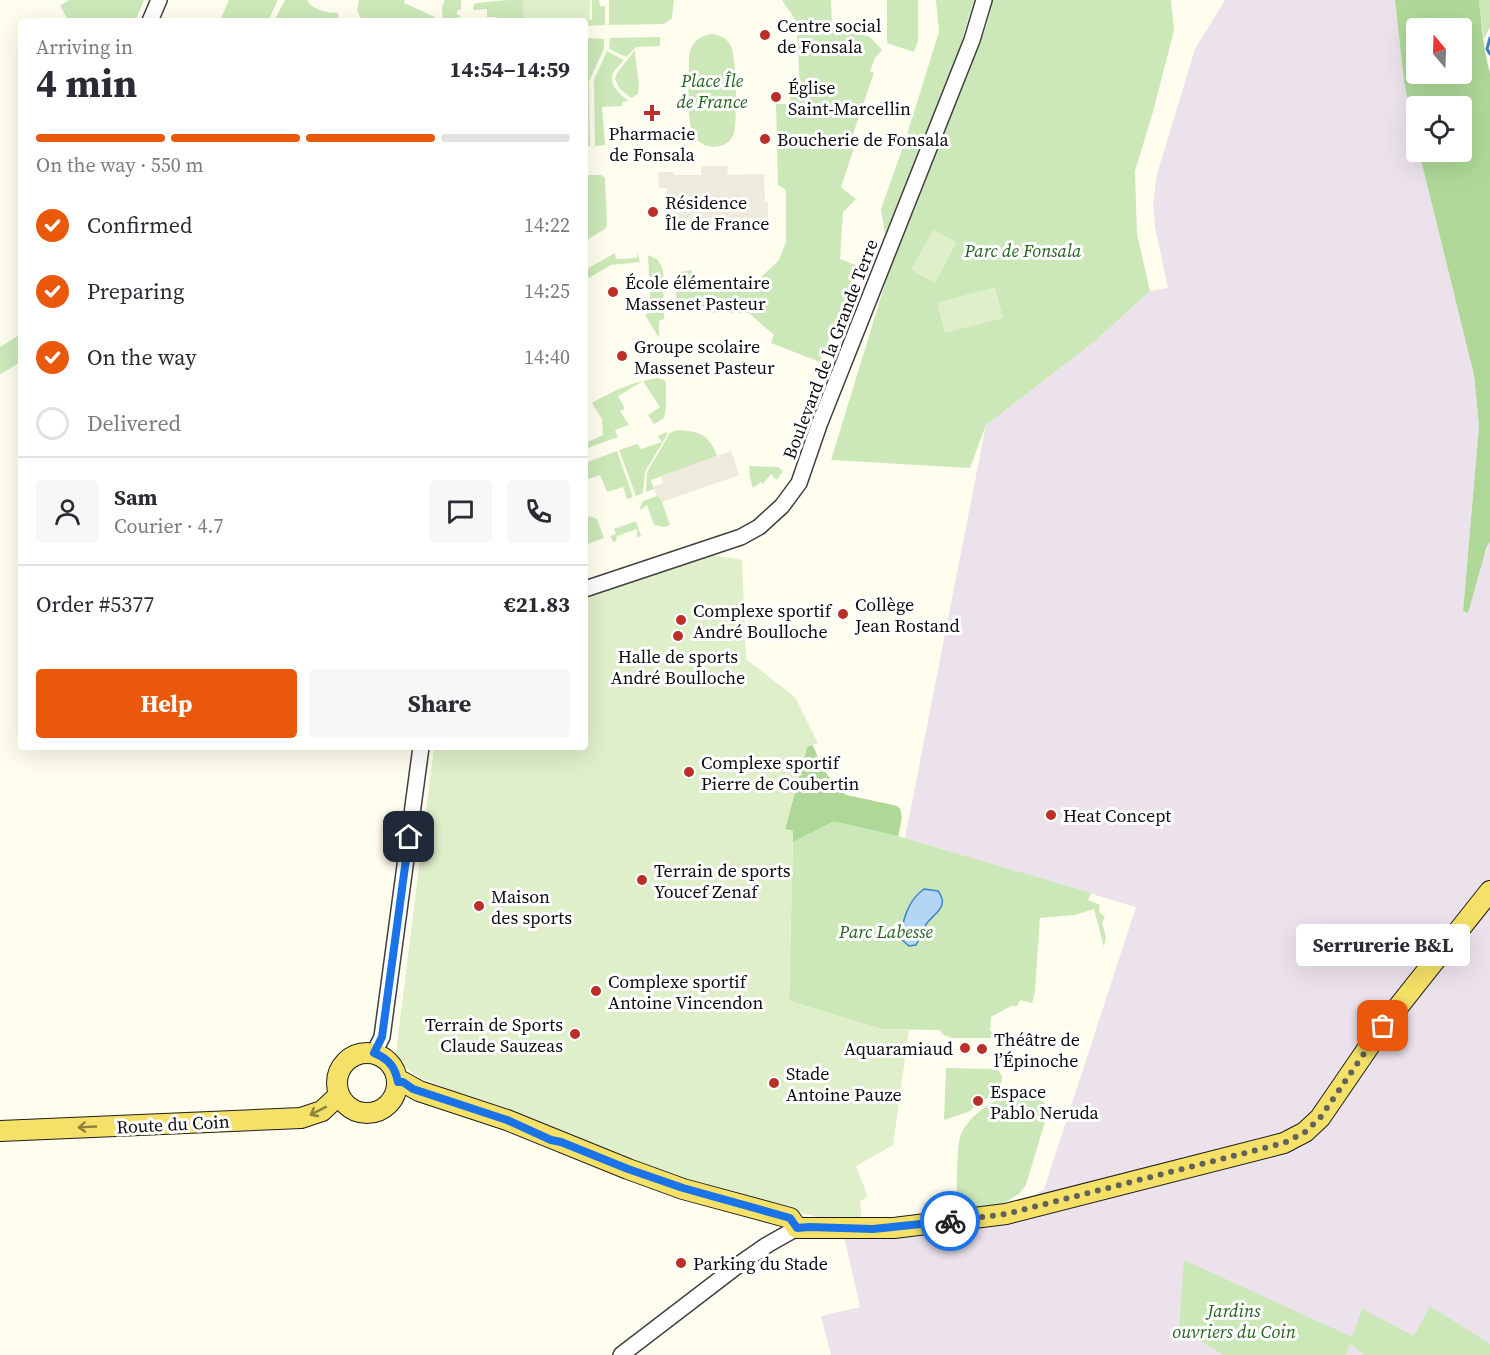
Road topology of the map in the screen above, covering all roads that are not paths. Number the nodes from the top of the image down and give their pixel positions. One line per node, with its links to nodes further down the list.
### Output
1 (159, 0): 3 (street)
2 (984, 0): 4 (street, Boulevard de la Grande Terre)
3 (151, 18)
4 (588, 588)
5 (421, 750): 7 (street)
6 (1490, 891): 11 (main road)
7 (374, 1053): 8 (main road); 9 (main road)
8 (398, 1082): 9 (main road); 11 (main road)
9 (339, 1095): 10 (main road, Route du Coin, one-way to 10)
10 (0, 1131)
11 (797, 1228): 12 (street)
12 (621, 1355)

